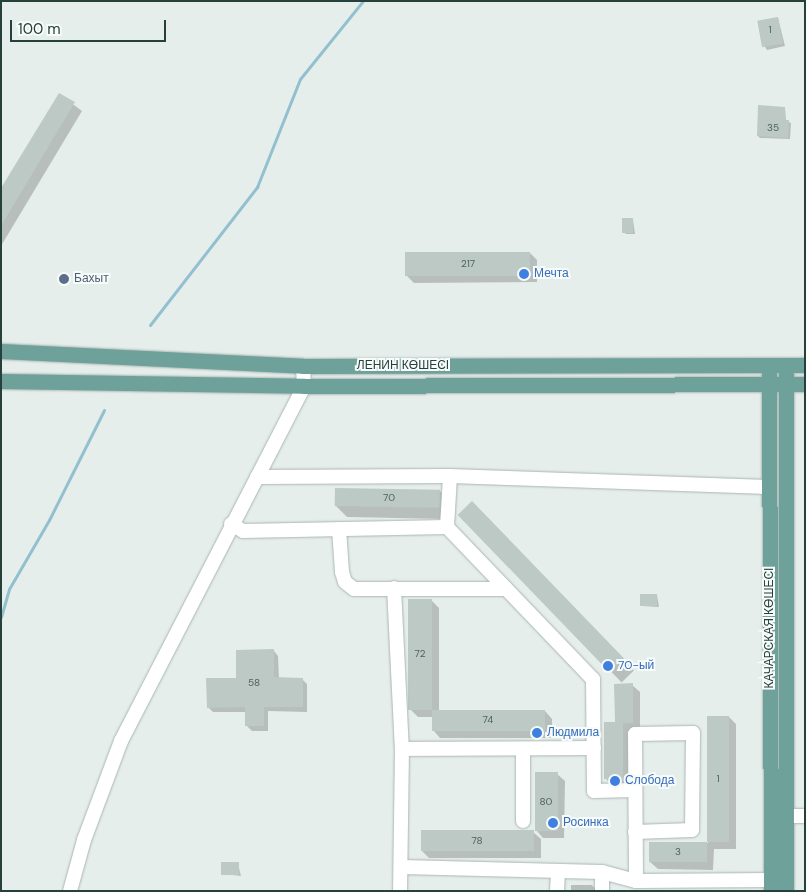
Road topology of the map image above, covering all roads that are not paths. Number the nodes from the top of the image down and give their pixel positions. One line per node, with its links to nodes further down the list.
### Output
1 (1, 351): 5 (main road, ЛЕНИН КӨШЕСІ)
2 (769, 365): 3 (main road, ЛЕНИН КӨШЕСІ); 5 (main road, ЛЕНИН КӨШЕСІ); 7 (main road, КАЧАРСКАЯ КӨШЕСІ)
3 (787, 365): 4 (main road, ЛЕНИН КӨШЕСІ); 8 (main road, КАЧАРСКАЯ КӨШЕСІ)
4 (805, 365)
5 (303, 366): 10 (street)
6 (1, 381): 10 (main road, ЛЕНИН КӨШЕСІ)
7 (769, 384): 8 (main road, ЛЕНИН КӨШЕСІ); 10 (main road, ЛЕНИН КӨШЕСІ); 13 (main road, КАЧАРСКАЯ КӨШЕСІ)
8 (786, 384): 9 (main road, ЛЕНИН КӨШЕСІ); 23 (main road, КАЧАРСКАЯ КӨШЕСІ)
9 (805, 384)
10 (304, 386): 12 (street)
11 (450, 476): 12 (street); 13 (street); 15 (street)
12 (257, 477): 14 (street)
13 (770, 486): 31 (main road, КАЧАРСКАЯ КӨШЕСІ)
14 (232, 524): 16 (street); 33 (street)
15 (447, 527): 16 (street); 18 (street)
16 (339, 529): 17 (street)
17 (394, 588): 18 (street); 20 (street)
18 (506, 589): 19 (street)
19 (594, 748): 21 (street); 22 (street)
20 (402, 749): 21 (street); 27 (street)
21 (523, 749): 25 (street)
22 (635, 790): 26 (street); 26 (street)
23 (786, 816): 24 (street); 37 (main road, КАЧАРСКАЯ КӨШЕСІ)
24 (805, 816)
25 (523, 821)
26 (635, 832): 30 (street)
27 (401, 867): 28 (street); 34 (street)
28 (558, 871): 29 (street); 35 (street)
29 (602, 872): 30 (street); 36 (street)
30 (636, 880): 32 (street)
31 (771, 885): 32 (street)
32 (692, 886)
33 (70, 891)
34 (400, 891)
35 (557, 891)
36 (602, 891)
37 (786, 891)

